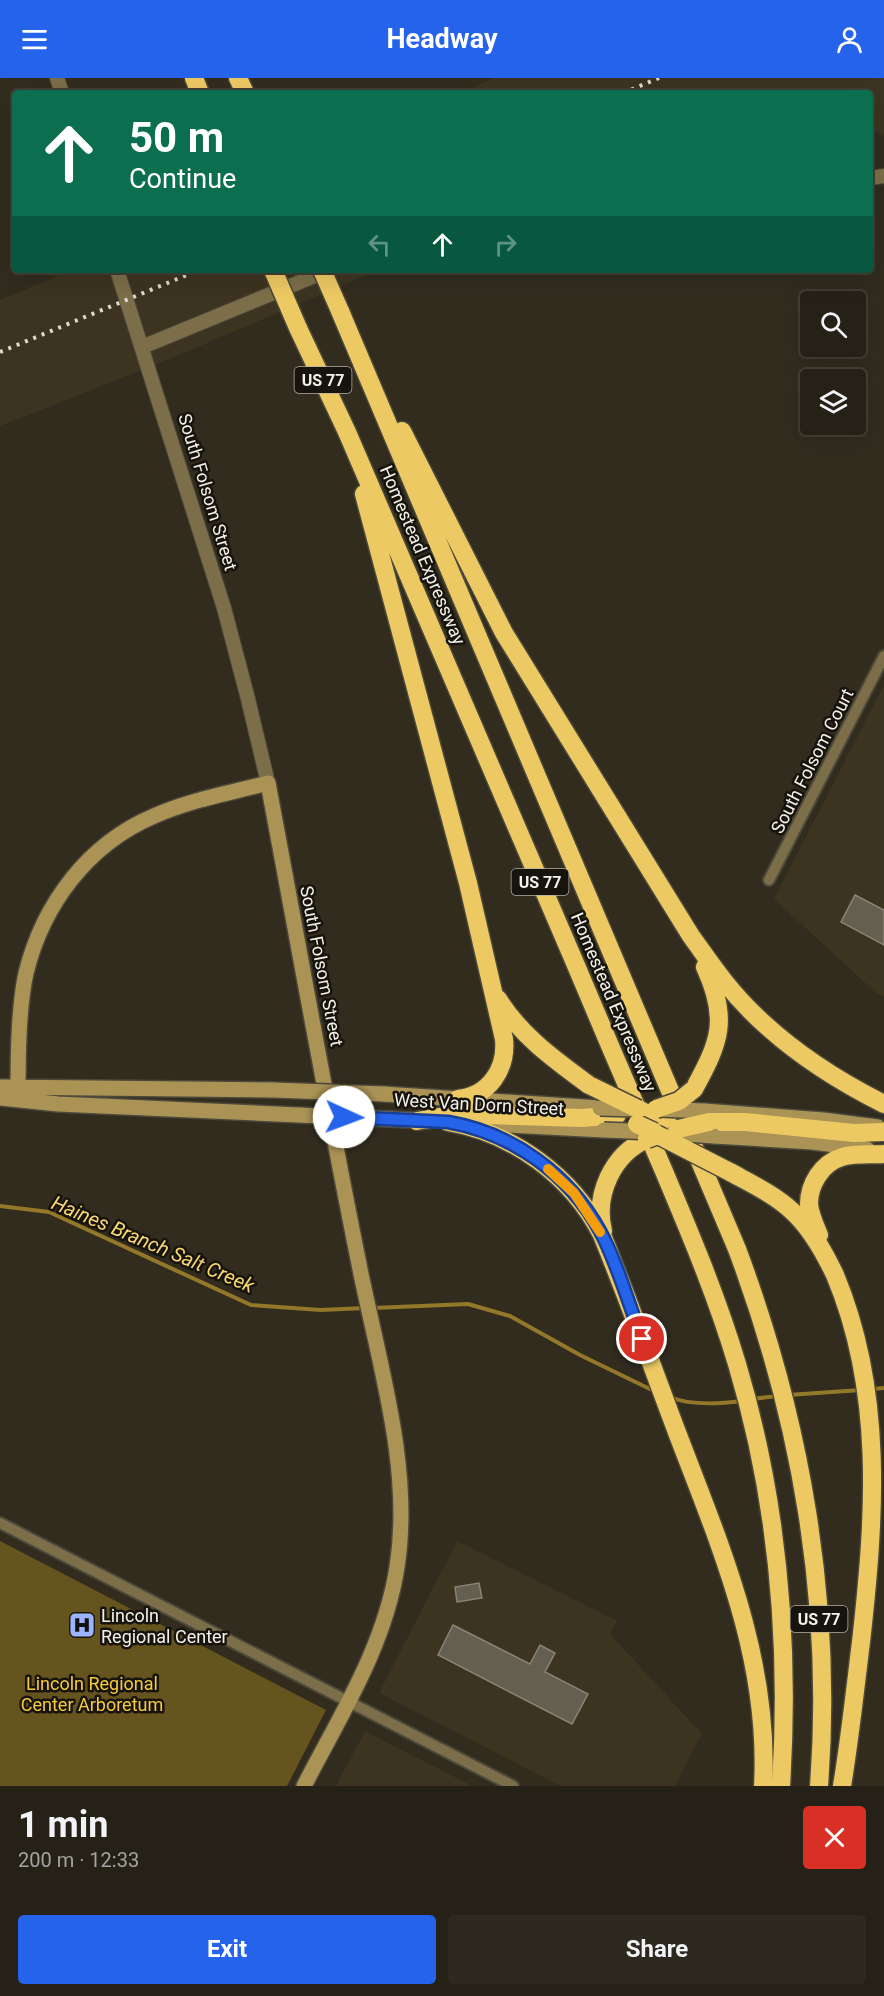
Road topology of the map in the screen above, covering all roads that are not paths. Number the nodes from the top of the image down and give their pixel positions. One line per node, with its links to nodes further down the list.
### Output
1 (118, 273): 6 (street, South Folsom Street)
2 (274, 273): 7 (highway, Homestead Expressway / US 77, bridge)
3 (322, 273): 6 (street)
4 (323, 273): 5 (highway, Homestead Expressway / US 77, bridge)
5 (340, 310): 11 (highway); 35 (highway, Homestead Expressway / US 77)
6 (142, 347): 9 (street, South Folsom Street)
7 (347, 432): 12 (highway); 34 (highway, Homestead Expressway / US 77)
8 (884, 656): 10 (street, South Folsom Court)
9 (268, 783): 14 (main road); 30 (main road, South Folsom Street)
10 (769, 880)
11 (691, 936): 17 (highway); 18 (highway, bridge)
12 (490, 980): 16 (highway); 18 (highway, bridge)
13 (0, 1087): 14 (main road, West Van Dorn Street)
14 (18, 1094): 15 (main road, West Van Dorn Street); 16 (main road, West Van Dorn Street, bridge); 21 (main road, West Van Dorn Street, bridge)
15 (0, 1098)
16 (458, 1099): 20 (main road, West Van Dorn Street)
17 (884, 1104)
18 (646, 1110): 19 (highway); 20 (main road, West Van Dorn Street, bridge); 23 (main road, West Van Dorn Street, bridge); 25 (highway)
19 (617, 1115): 20 (highway, bridge); 25 (highway, bridge)
20 (599, 1116): 21 (highway); 22 (main road, West Van Dorn Street); 25 (main road, West Van Dorn Street, bridge)
21 (417, 1120): 22 (main road, West Van Dorn Street)
22 (448, 1122): 27 (highway)
23 (709, 1123): 24 (highway); 25 (highway, bridge); 26 (main road, West Van Dorn Street)
24 (884, 1130)
25 (668, 1133): 27 (highway, bridge); 28 (highway, bridge)
26 (884, 1153): 28 (highway)
27 (609, 1252): 33 (highway)
28 (833, 1270): 36 (highway)
29 (0, 1523): 30 (street)
30 (348, 1702): 31 (main road, South Folsom Street); 32 (street)
31 (304, 1786)
32 (513, 1786)
33 (763, 1786)
34 (782, 1786)
35 (819, 1786)
36 (842, 1786)

